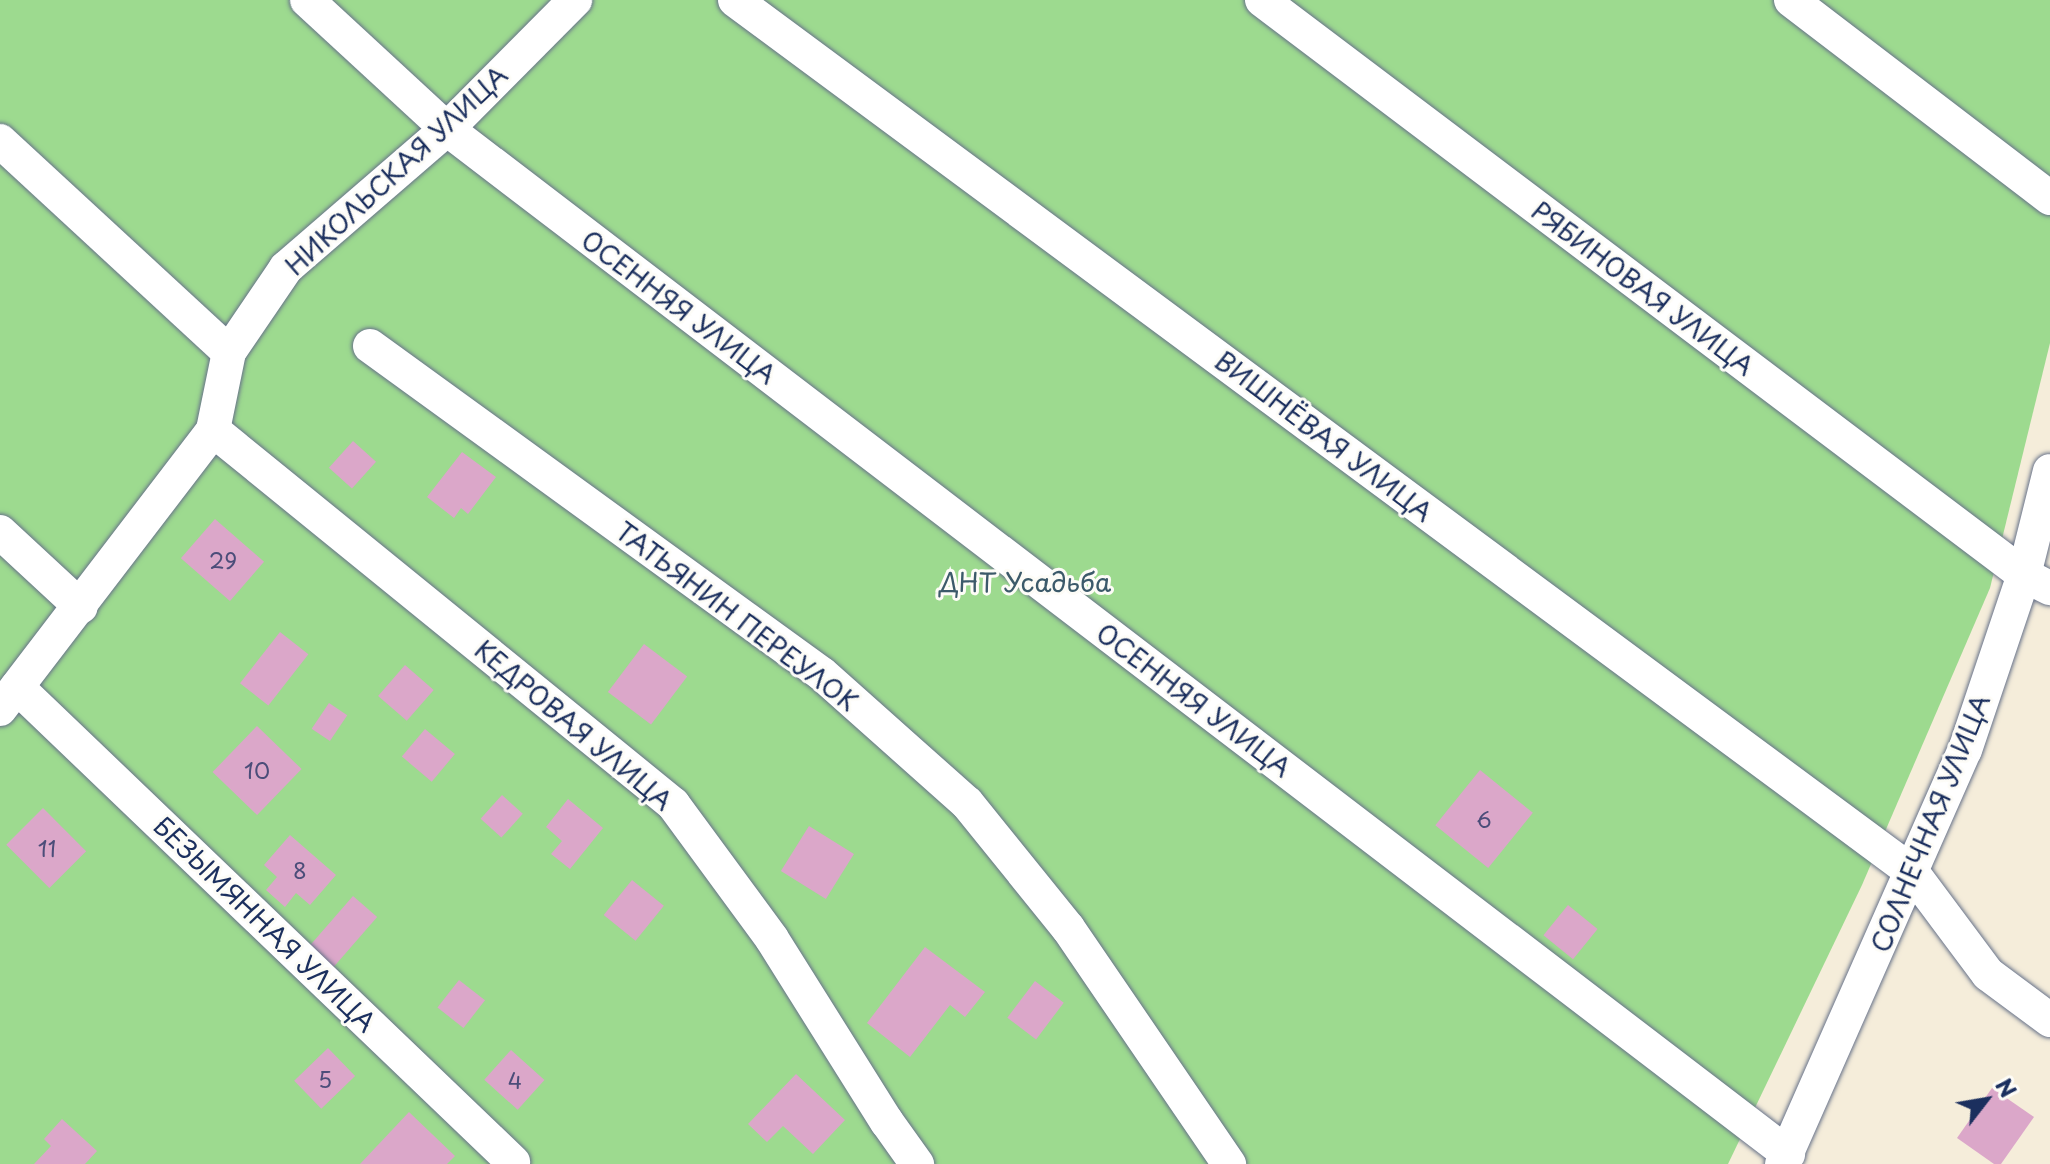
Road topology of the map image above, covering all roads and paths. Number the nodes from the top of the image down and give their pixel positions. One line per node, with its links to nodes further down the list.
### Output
1 (307, 0): 6 (street, ОСЕННЯЯ УЛИЦА)
2 (575, 0): 6 (street, НИКОЛЬСКАЯ УЛИЦА)
3 (735, 0): 17 (street, ВИШНЁВАЯ УЛИЦА)
4 (1262, 0): 14 (street, РЯБИНОВАЯ УЛИЦА)
5 (1791, 0): 8 (street)
6 (447, 129): 10 (street, НИКОЛЬСКАЯ УЛИЦА); 19 (street, ОСЕННЯЯ УЛИЦА)
7 (0, 141): 10 (street)
8 (2050, 198)
9 (370, 346): 22 (street, ТАТЬЯНИН ПЕРЕУЛОК)
10 (229, 352): 11 (street, НИКОЛЬСКАЯ УЛИЦА)
11 (213, 430): 15 (street, НИКОЛЬСКАЯ УЛИЦА); 21 (street, КЕДРОВАЯ УЛИЦА)
12 (2050, 471): 14 (street, СОЛНЕЧНАЯ УЛИЦА)
13 (0, 532): 15 (street)
14 (2037, 582): 17 (street, СОЛНЕЧНАЯ УЛИЦА)
15 (81, 607): 16 (street, НИКОЛЬСКАЯ УЛИЦА)
16 (8, 698): 20 (street, БЕЗЫМЯННАЯ УЛИЦА)
17 (1912, 872): 18 (street, ВИШНЁВАЯ УЛИЦА); 19 (street, СОЛНЕЧНАЯ УЛИЦА)
18 (2050, 1020)
19 (1785, 1159)
20 (513, 1162)
21 (917, 1164)
22 (1229, 1164)

